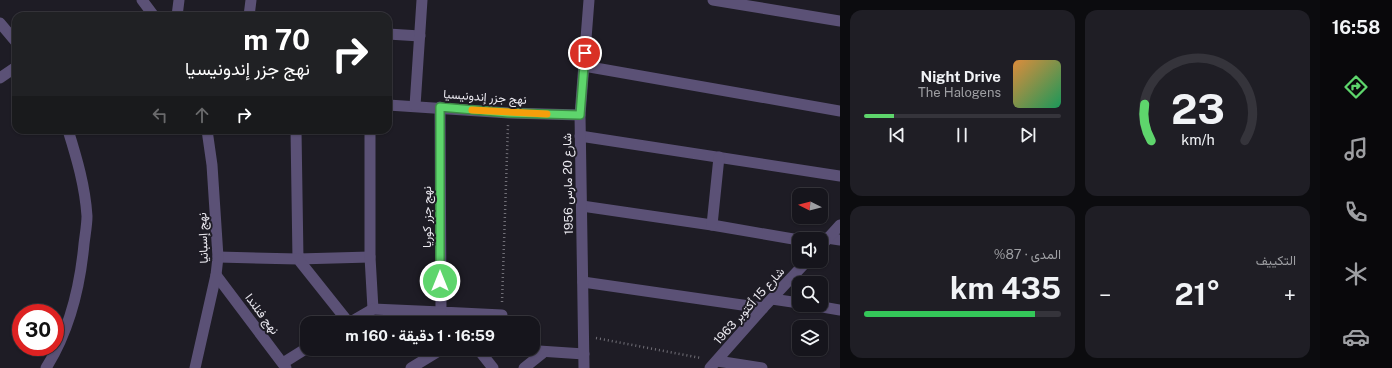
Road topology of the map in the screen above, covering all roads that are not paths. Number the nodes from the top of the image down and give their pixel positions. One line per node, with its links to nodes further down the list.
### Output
1 (142, 0): 7 (street)
2 (179, 0): 8 (street)
3 (251, 0): 9 (street)
4 (422, 0): 13 (street)
5 (590, 0): 15 (street, شارع 20 مارس 1956)
6 (713, 0): 10 (street)
7 (151, 12)
8 (178, 12)
9 (250, 12)
10 (840, 21)
11 (0, 23): 14 (street)
12 (392, 34): 13 (street)
13 (420, 36): 19 (street)
14 (12, 37)
15 (584, 66): 21 (street); 22 (street, شارع 20 مارس 1956)
16 (12, 70): 17 (street)
17 (0, 78)
18 (392, 105): 19 (street, نهج جزر إندونيسيا)
19 (415, 106): 20 (street, نهج جزر إندونيسيا)
20 (440, 107): 22 (street, نهج جزر إندونيسيا); 49 (street, نهج جزر كوريا)
21 (840, 111)
22 (580, 115): 27 (street, شارع 20 مارس 1956)
23 (69, 134): 61 (street)
24 (208, 134): 37 (street, نهج إسبانيا)
25 (296, 134): 39 (street)
26 (370, 134): 38 (street)
27 (580, 136): 28 (street); 30 (street, شارع 20 مارس 1956)
28 (719, 157): 29 (street); 31 (street)
29 (840, 176)
30 (582, 206): 31 (street); 42 (street, شارع 20 مارس 1956)
31 (712, 225): 34 (street)
32 (840, 225): 33 (street)
33 (828, 238)
34 (792, 239)
35 (840, 240): 36 (street)
36 (828, 242)
37 (218, 257): 39 (street); 41 (street, نهج إسبانيا)
38 (370, 257): 39 (street); 47 (street)
39 (298, 258): 50 (street)
40 (801, 268): 43 (street, شارع 15 أكتوبر 1963)
41 (216, 275): 59 (street, نهج فنلندا); 62 (street, نهج إسبانيا)
42 (583, 282): 45 (street); 56 (street, شارع 20 مارس 1956)
43 (772, 299): 44 (street); 45 (street, شارع 15 أكتوبر 1963)
44 (792, 302)
45 (763, 308): 60 (street, شارع 15 أكتوبر 1963)
46 (828, 308): 48 (street)
47 (373, 309): 49 (street); 51 (street)
48 (840, 310)
49 (440, 312): 52 (street)
50 (344, 316)
51 (361, 316)
52 (457, 316)
53 (540, 352): 54 (street)
54 (544, 352): 56 (street); 65 (street)
55 (300, 353): 59 (street)
56 (584, 354): 66 (street, شارع 20 مارس 1956)
57 (431, 356): 63 (street)
58 (484, 356): 64 (street)
59 (284, 365)
60 (713, 365): 67 (street)
61 (46, 368)
62 (196, 368)
63 (411, 368)
64 (493, 368)
65 (524, 368)
66 (584, 368)
67 (762, 368)

